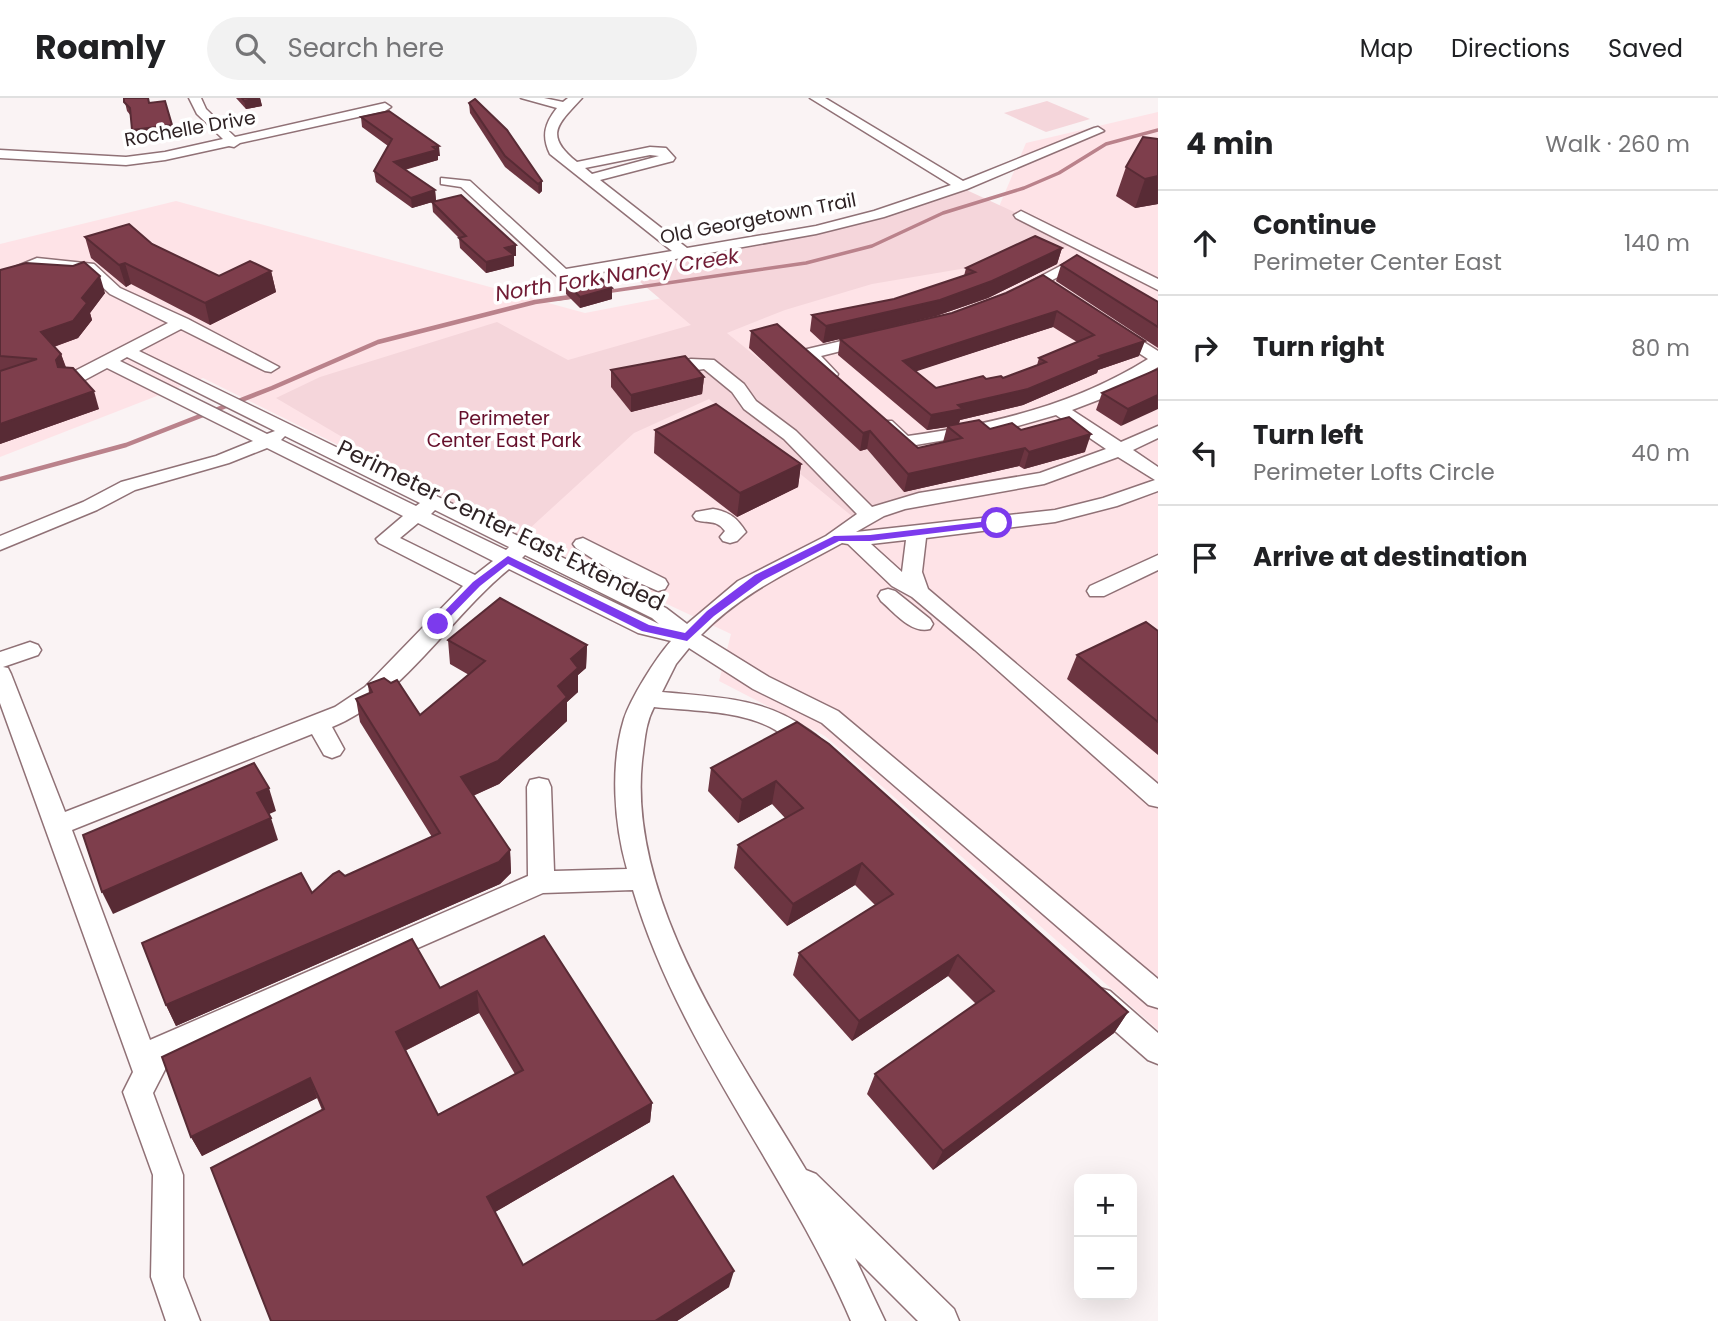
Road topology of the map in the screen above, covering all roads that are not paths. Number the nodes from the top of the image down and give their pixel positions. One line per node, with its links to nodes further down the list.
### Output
1 (195, 98): 7 (street)
2 (527, 98): 4 (street)
3 (816, 98): 12 (street)
4 (571, 102): 9 (street)
5 (385, 107): 7 (street, Rochelle Drive)
6 (1098, 131): 12 (street, Old Georgetown Trail)
7 (234, 142): 8 (street, Rochelle Drive)
8 (0, 154)
9 (573, 167): 10 (street); 10 (street)
10 (589, 178): 16 (street)
11 (446, 181): 16 (street, Old Georgetown Trail)
12 (962, 186): 16 (street, Old Georgetown Trail)
13 (1021, 215): 15 (street)
14 (1104, 239): 15 (street)
15 (1081, 243): 19 (street)
16 (683, 252)
17 (1064, 268): 20 (street)
18 (0, 279): 21 (street)
19 (1158, 285)
20 (1040, 286)
21 (182, 323): 24 (street); 27 (street)
22 (1104, 323): 25 (street)
23 (889, 335): 30 (street)
24 (127, 351): 26 (street); 33 (street, Perimeter Center East Extended)
25 (1158, 359): 31 (street)
26 (106, 361): 29 (street); 35 (street, Perimeter Center East Extended)
27 (271, 367)
28 (637, 376): 41 (street)
29 (73, 379)
30 (847, 389)
31 (1060, 410): 32 (street); 36 (street)
32 (875, 416)
33 (287, 429): 35 (street); 39 (street, Perimeter Center East Extended)
34 (1158, 431): 36 (street)
35 (267, 441): 39 (street, Perimeter Center East Extended); 45 (street)
36 (1121, 450): 37 (street); 41 (street)
37 (1158, 475)
38 (1158, 485): 42 (street)
39 (426, 508): 47 (street, Perimeter Center East Extended); 51 (street)
40 (703, 516): 43 (street)
41 (870, 516): 44 (street)
42 (918, 531): 44 (street); 54 (street)
43 (730, 537)
44 (845, 538): 54 (street); 57 (street)
45 (0, 544)
46 (583, 544): 49 (street)
47 (515, 553): 50 (street, Perimeter Center East Extended); 51 (street); 57 (street, Perimeter Center East Extended)
48 (1158, 562): 53 (street)
49 (620, 566): 50 (street); 52 (street)
50 (594, 581): 57 (street, Perimeter Center East Extended)
51 (477, 584): 64 (street)
52 (657, 584)
53 (1097, 591)
54 (919, 592): 68 (street)
55 (888, 596): 56 (street)
56 (922, 624)
57 (687, 638): 62 (street); 63 (street)
58 (30, 650): 59 (street)
59 (0, 660)
60 (0, 674): 69 (street)
61 (796, 680): 62 (street)
62 (774, 690): 73 (street)
63 (646, 698): 66 (street); 70 (street)
64 (318, 723): 65 (street); 69 (street)
65 (332, 749)
66 (833, 759)
67 (539, 787): 71 (street)
68 (1158, 798)
69 (58, 825): 75 (street)
70 (642, 878): 71 (street); 76 (street)
71 (541, 882): 75 (street)
72 (1087, 988): 74 (street)
73 (1158, 996)
74 (1158, 1051)
75 (148, 1073): 77 (street)
76 (786, 1166): 78 (street); 79 (street)
77 (183, 1321)
78 (868, 1321)
79 (942, 1321)

